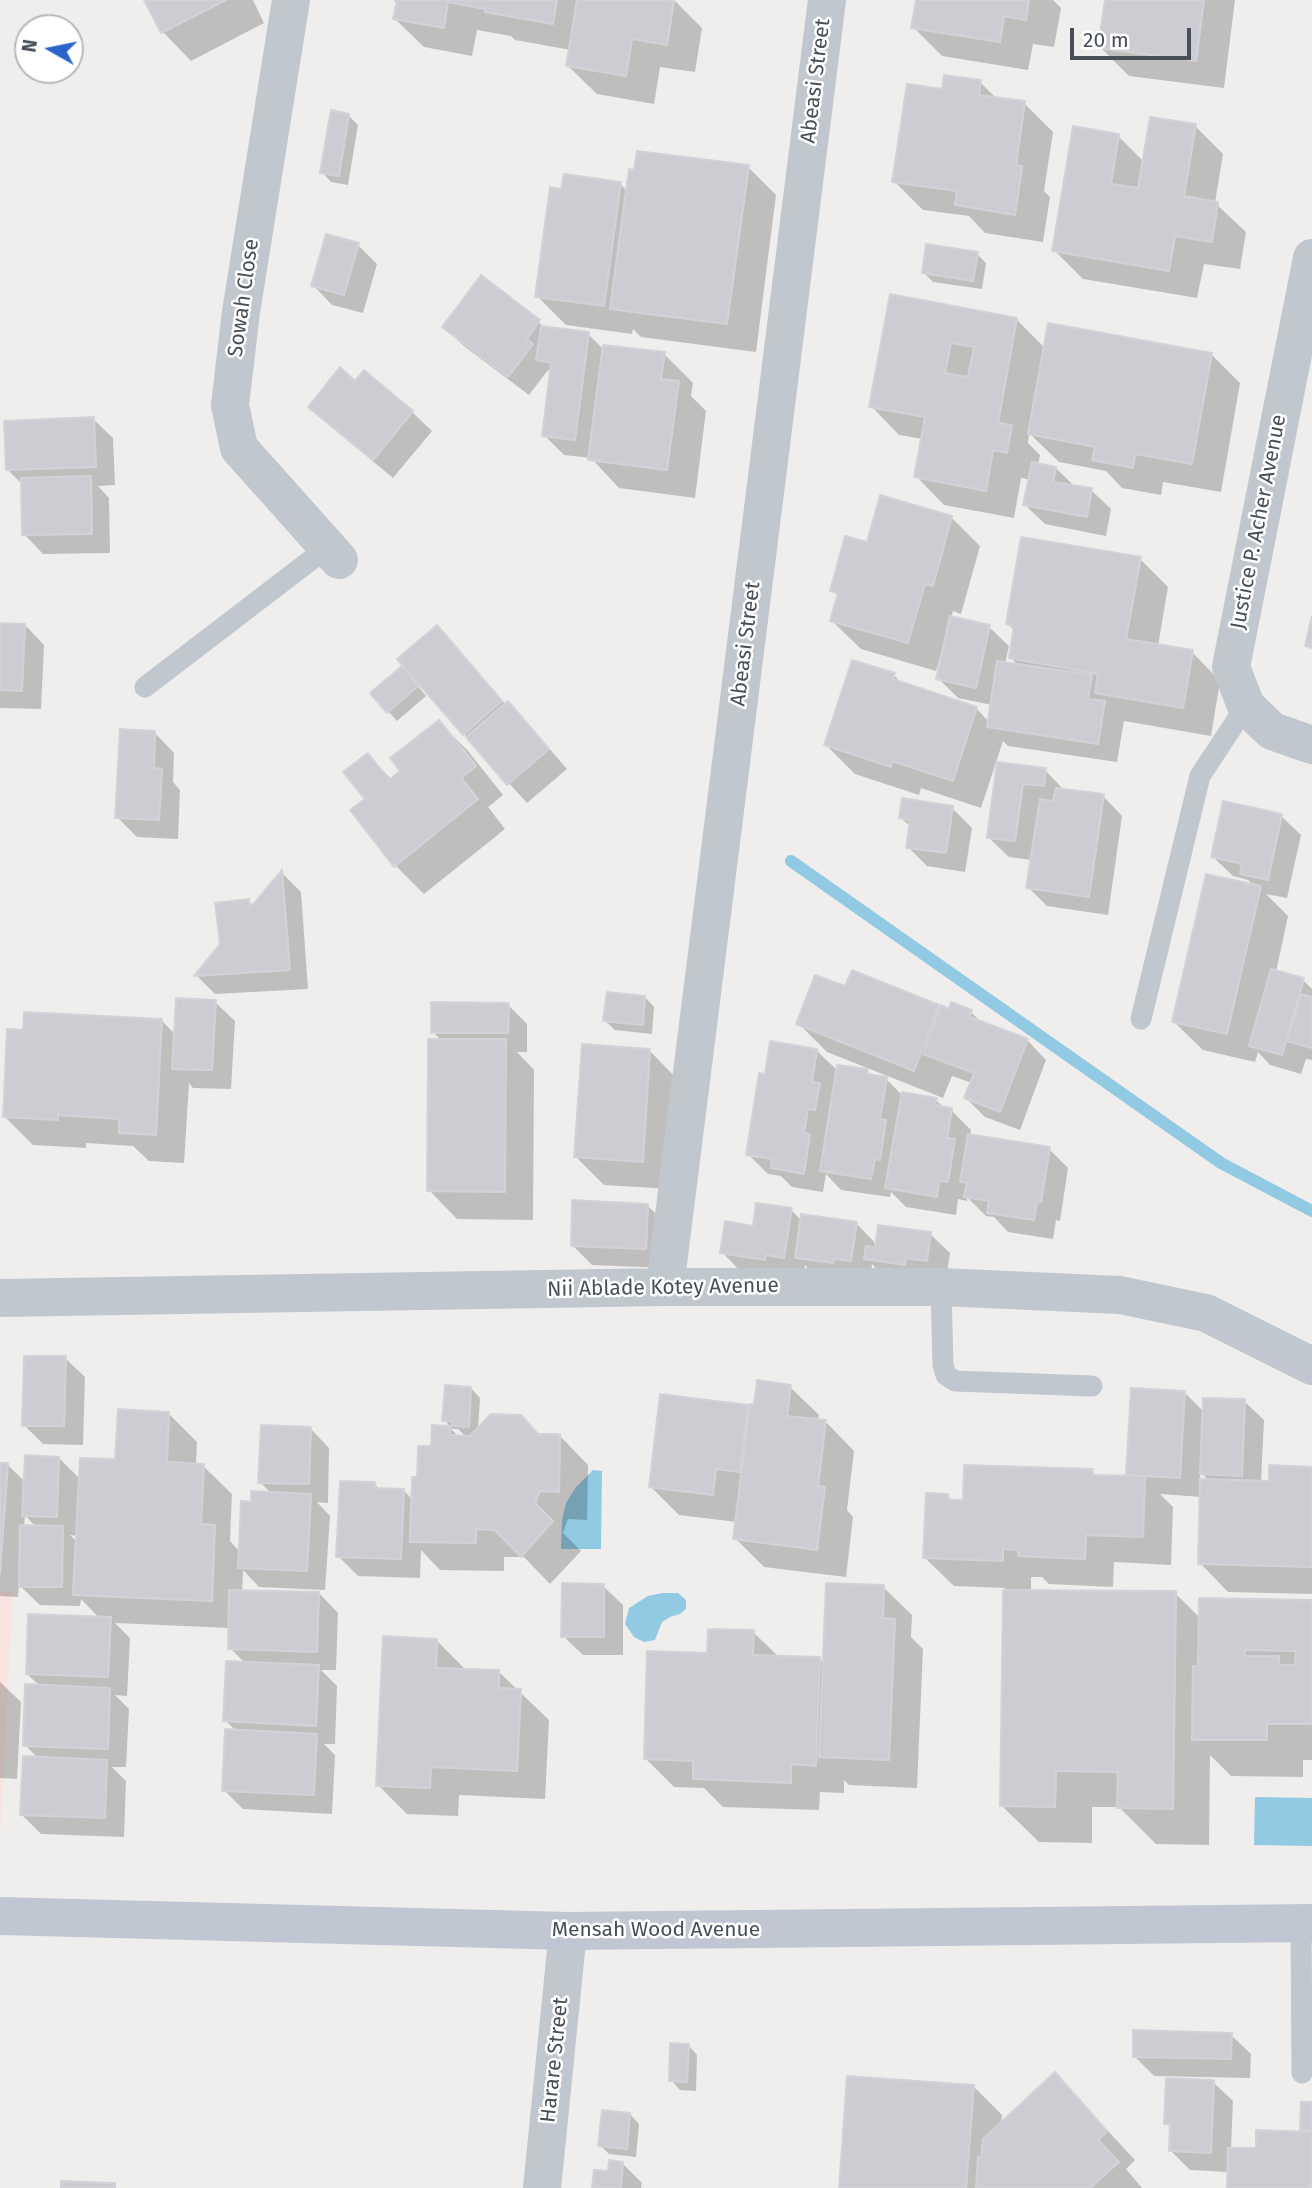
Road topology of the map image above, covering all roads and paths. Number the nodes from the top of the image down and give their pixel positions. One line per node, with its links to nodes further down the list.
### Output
1 (290, 0): 5 (street, Sowah Close)
2 (827, 0): 10 (street, Abeasi Street)
3 (1312, 258): 4 (street, Justice P. Acher Avenue)
4 (1308, 298): 7 (street, Justice P. Acher Avenue)
5 (334, 554): 6 (lane)
6 (145, 687)
7 (1246, 706): 8 (street, Justice P. Acher Avenue); 9 (lane)
8 (1312, 745)
9 (1141, 1019)
10 (665, 1287): 11 (street, Nii Ablade Kotey Avenue); 12 (street, Nii Ablade Kotey Avenue)
11 (941, 1287): 13 (street, Nii Ablade Kotey Avenue); 14 (lane)
12 (0, 1298)
13 (1312, 1366)
14 (1092, 1386)
15 (0, 1916): 17 (street, Mensah Wood Avenue)
16 (1306, 1923): 17 (street, Mensah Wood Avenue); 18 (lane)
17 (568, 1931): 19 (street, Harare Street)
18 (1302, 2073)
19 (541, 2188)

